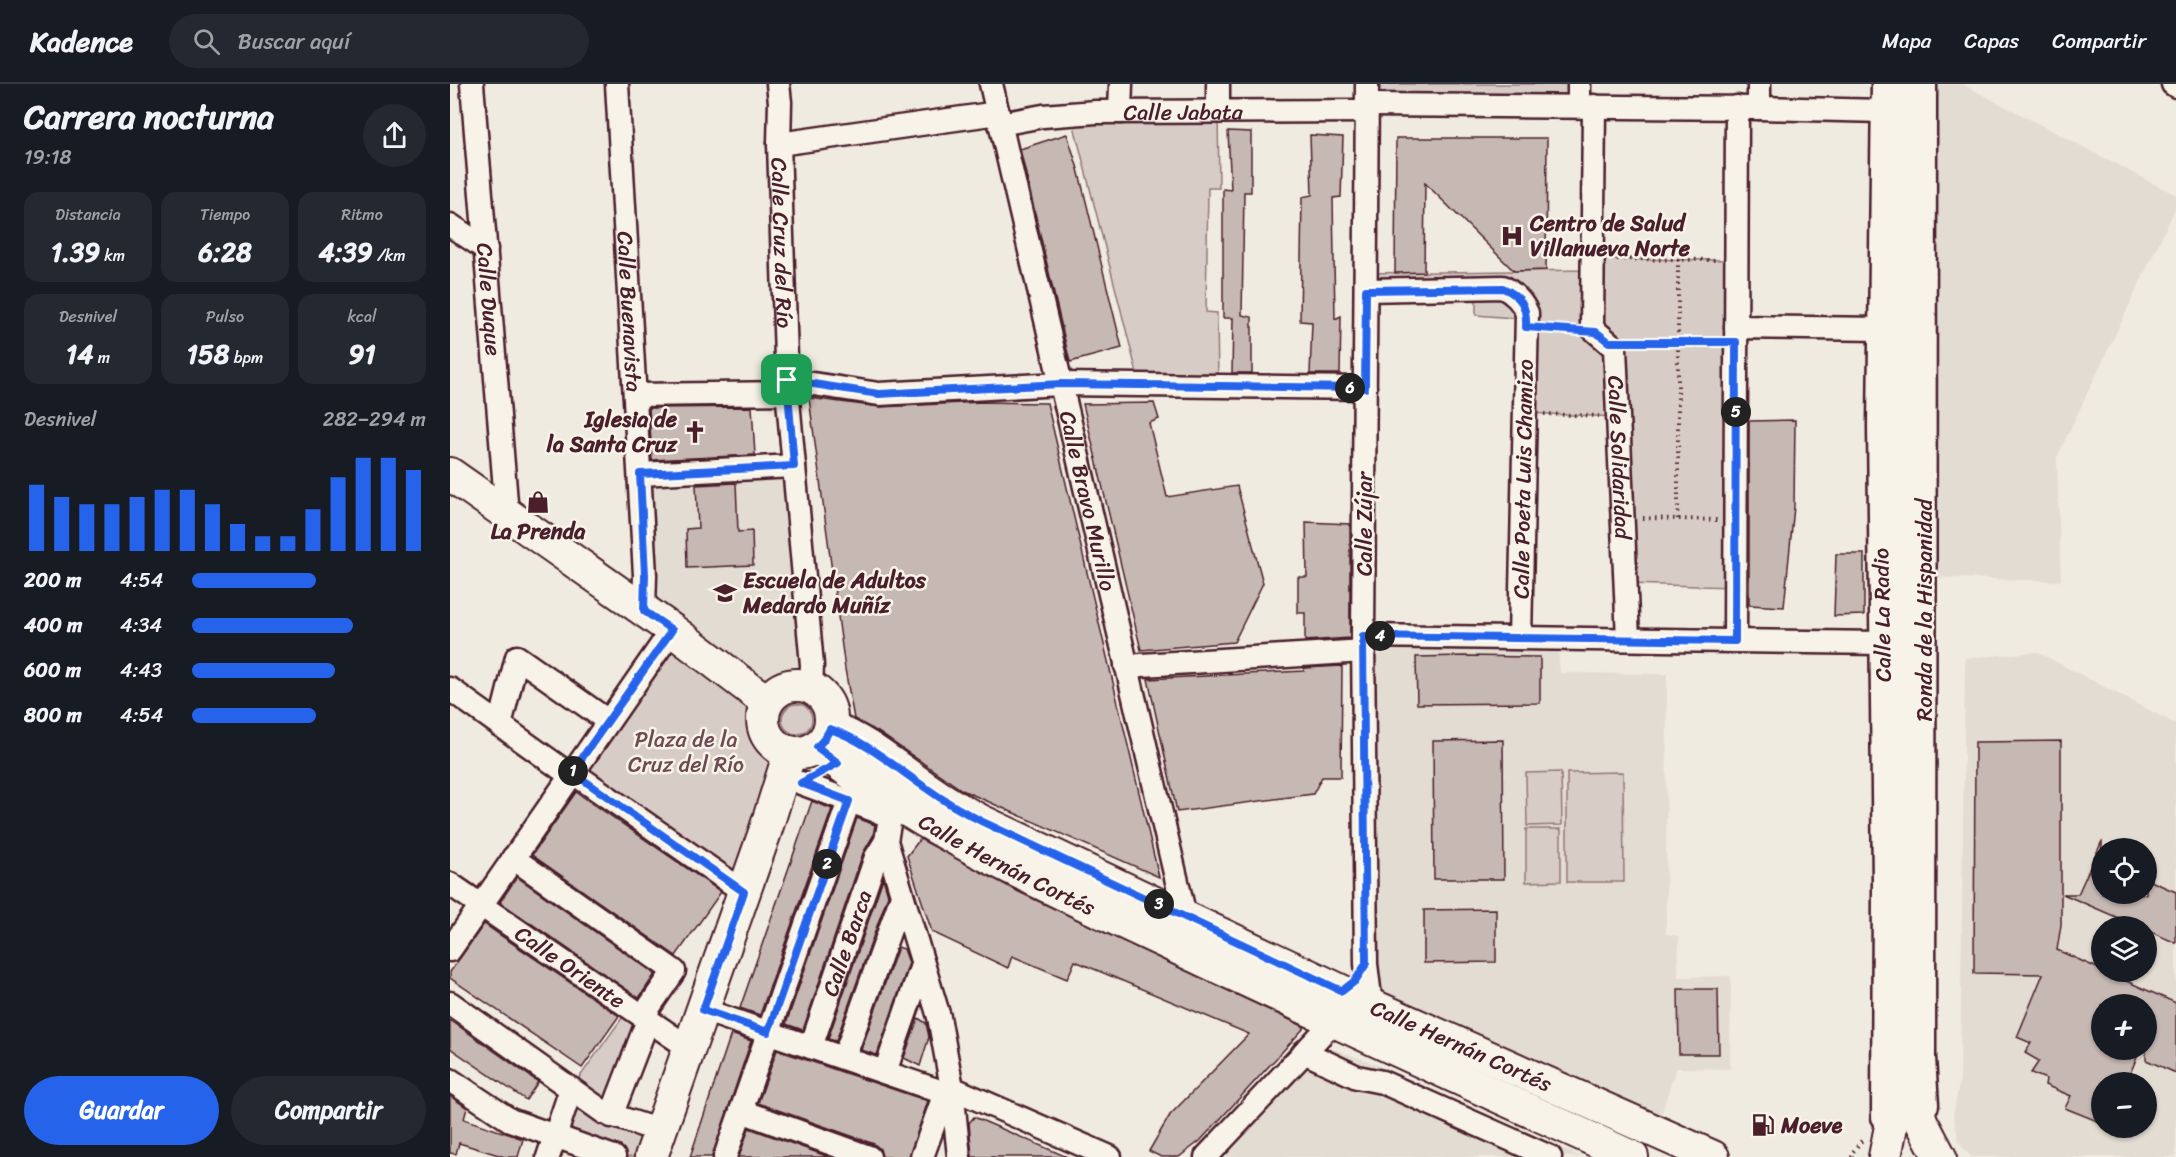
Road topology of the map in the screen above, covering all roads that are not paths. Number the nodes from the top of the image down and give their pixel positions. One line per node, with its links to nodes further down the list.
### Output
1 (472, 84): 20 (street, Calle Duque)
2 (617, 84): 27 (street, Calle Buenavista)
3 (778, 84): 18 (street, Calle Cruz del Río)
4 (991, 84): 17 (street, Calle Bravo Murillo)
5 (1121, 84): 16 (street)
6 (1218, 84): 14 (street)
7 (1759, 84): 13 (street)
8 (1883, 84): 15 (street, Calle La Radio)
9 (1906, 84): 72 (street, Ronda de la Hispanidad)
10 (1925, 84): 81 (street, Ronda de la Hispanidad)
11 (1584, 99): 12 (street, Calle Jabata); 13 (street, Calle Jabata); 35 (street, Calle Solidaridad)
12 (1367, 100): 14 (street, Calle Jabata); 21 (street, Calle Zújar)
13 (1748, 108): 15 (street, Calle Jabata); 23 (street)
14 (1218, 111): 16 (street, Calle Jabata)
15 (1883, 111): 22 (street, Calle La Radio)
16 (1120, 112): 17 (street, Calle Jabata)
17 (999, 119): 18 (street, Calle Jabata); 24 (street, Calle Bravo Murillo)
18 (779, 144): 25 (street, Calle Cruz del Río)
19 (450, 225): 20 (street)
20 (486, 249): 31 (street, Calle Duque)
21 (1366, 290): 26 (street, Calle Zújar); 34 (street, Calle Poeta Luis Chamizo)
22 (1881, 329): 23 (street); 38 (street, Calle La Radio)
23 (1736, 335): 36 (street)
24 (1061, 384): 25 (street); 26 (street); 39 (street, Calle Bravo Murillo)
25 (788, 387): 27 (street); 28 (street, Calle Cruz del Río)
26 (1365, 388): 37 (street, Calle Zújar)
27 (635, 395): 30 (street, Calle Buenavista)
28 (794, 466): 30 (street); 40 (street, Calle Cruz del Río)
29 (450, 474): 31 (street)
30 (640, 474): 32 (street, Calle Buenavista)
31 (507, 514): 32 (street)
32 (644, 611): 33 (street)
33 (672, 630): 42 (street); 43 (street)
34 (1520, 638): 35 (street); 37 (street)
35 (1628, 639): 36 (street)
36 (1735, 641): 38 (street)
37 (1364, 643): 39 (street); 60 (street, Calle Zújar)
38 (1882, 643): 81 (street, Calle La Radio)
39 (1126, 666): 57 (street, Calle Bravo Murillo)
40 (811, 687): 42 (street); 45 (street)
41 (450, 689): 44 (street)
42 (767, 702): 45 (street)
43 (608, 721): 44 (street); 46 (street)
44 (500, 725): 46 (street)
45 (819, 748): 47 (street); 49 (street, Calle Hernán Cortés); 50 (street); 57 (street, Calle Hernán Cortés)
46 (571, 773): 52 (street); 54 (street)
47 (801, 783): 48 (street); 50 (street)
48 (849, 801): 49 (street); 67 (street, Calle Barca)
49 (891, 808): 51 (street, Calle Barca); 66 (street, Calle Hernán Cortés)
50 (772, 809): 54 (street)
51 (886, 841): 55 (street, Calle Barca); 68 (street, Calle Barca)
52 (513, 858): 56 (street); 65 (street)
53 (450, 884): 56 (street, Calle Oriente)
54 (744, 892): 64 (street)
55 (902, 896): 59 (street, Calle Barca); 71 (street, Calle Barca)
56 (480, 904): 58 (street); 65 (street, Calle Oriente)
57 (1185, 916): 61 (street, Calle Hernán Cortés)
58 (450, 950)
59 (922, 964): 73 (street); 76 (street, Calle Barca)
60 (1366, 964): 61 (street); 63 (street, Calle Zújar)
61 (1342, 991): 63 (street, Calle Hernán Cortés)
62 (450, 1003): 75 (street)
63 (1371, 1005): 91 (street, Calle Hernán Cortés)
64 (703, 1010): 67 (street); 69 (street)
65 (645, 1018): 69 (street, Calle Oriente); 78 (street)
66 (1333, 1022): 70 (street); 90 (street, Calle Hernán Cortés)
67 (768, 1032): 68 (street); 77 (street, Calle Barca)
68 (810, 1047): 71 (street)
69 (689, 1048): 79 (street)
70 (1304, 1052): 88 (street); 89 (street)
71 (844, 1058): 73 (street)
72 (1904, 1059): 81 (street, Ronda de la Hispanidad); 81 (street, Ronda de la Hispanidad)
73 (885, 1072): 76 (street)
74 (450, 1080): 80 (street)
75 (571, 1089): 78 (street); 80 (street)
76 (949, 1090): 85 (street); 86 (street, Calle Barca); 87 (street)
77 (741, 1111): 83 (street, Calle Barca); 84 (street)
78 (611, 1116): 79 (street)
79 (655, 1144)
80 (552, 1147): 82 (street)
81 (1910, 1152)
82 (605, 1155)
83 (725, 1157)
84 (869, 1157)
85 (922, 1157)
86 (959, 1157)
87 (1110, 1157)
88 (1206, 1157)
89 (1550, 1157)
90 (1632, 1157)
91 (1713, 1157)

